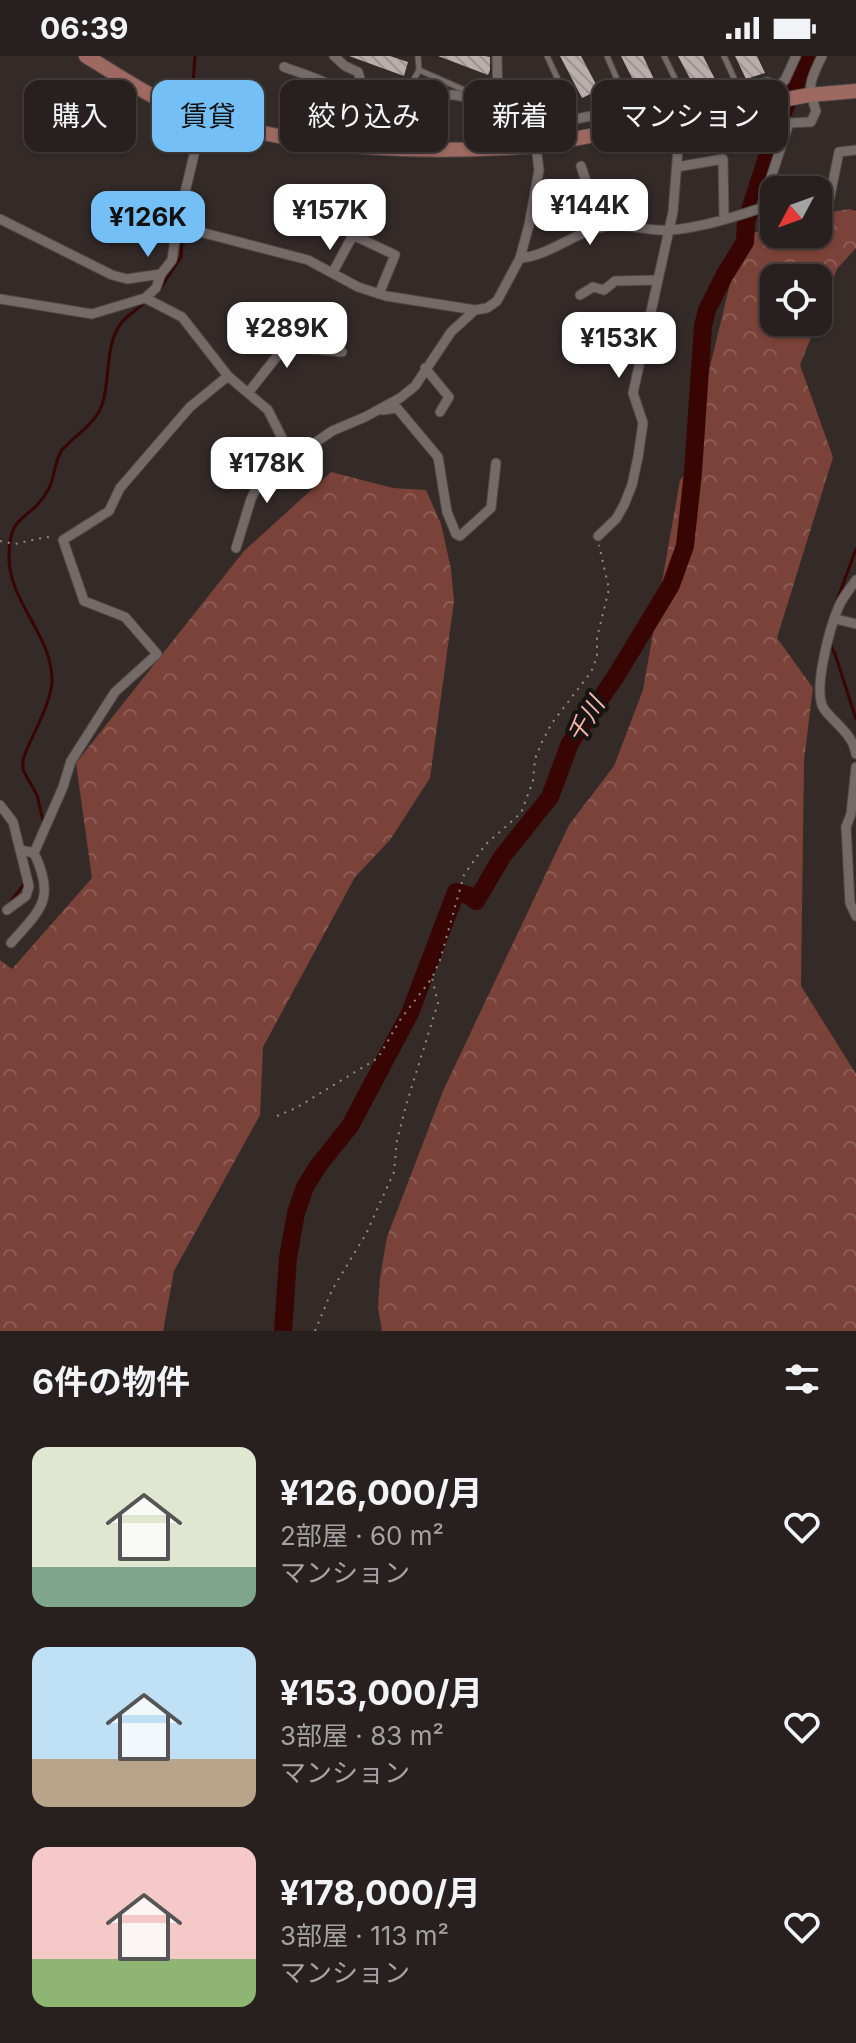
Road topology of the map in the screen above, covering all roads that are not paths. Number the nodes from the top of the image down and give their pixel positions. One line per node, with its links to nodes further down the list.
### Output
1 (86, 56): 24 (main road)
2 (334, 56): 14 (street)
3 (418, 56): 12 (lane)
4 (497, 56): 16 (street)
5 (547, 56): 17 (lane)
6 (607, 56): 18 (lane)
7 (664, 56): 19 (lane)
8 (724, 56): 20 (lane)
9 (796, 56): 21 (street)
10 (822, 56): 26 (street)
11 (284, 67): 13 (street)
12 (419, 70): 15 (lane); 22 (lane)
13 (317, 80)
14 (360, 80)
15 (413, 80)
16 (497, 80)
17 (558, 80)
18 (618, 80)
19 (676, 80)
20 (734, 80)
21 (785, 80)
22 (464, 90)
23 (856, 91): 26 (main road)
24 (152, 93)
25 (788, 96): 26 (main road)
26 (804, 96): 38 (street)
27 (592, 116): 28 (street)
28 (576, 119)
29 (856, 150): 35 (street)
30 (195, 152): 39 (street)
31 (537, 152): 43 (street)
32 (677, 152): 34 (street)
33 (581, 166): 41 (street)
34 (677, 167): 38 (street); 42 (street)
35 (832, 186)
36 (624, 194): 40 (street)
37 (0, 219): 45 (street)
38 (724, 219): 42 (street)
39 (177, 226): 44 (street); 45 (street)
40 (624, 226): 41 (street); 42 (street)
41 (601, 228): 43 (street)
42 (667, 231): 46 (street)
43 (520, 258): 51 (street)
44 (333, 272): 47 (street); 47 (street)
45 (161, 274): 49 (street)
46 (658, 280): 48 (street); 62 (street)
47 (379, 294): 51 (street)
48 (580, 295)
49 (145, 298): 50 (street); 56 (street)
50 (0, 299)
51 (475, 310): 55 (street)
52 (300, 327): 53 (street)
53 (285, 346): 54 (street); 57 (street)
54 (342, 352)
55 (425, 368): 58 (street); 59 (street)
56 (228, 376): 57 (street); 71 (street)
57 (248, 393): 60 (street)
58 (376, 411): 60 (street); 61 (street)
59 (440, 412)
60 (292, 458): 63 (street)
61 (496, 463)
62 (598, 536)
63 (236, 548)
64 (856, 580): 65 (street)
65 (836, 619): 66 (street); 67 (street)
66 (856, 624)
67 (856, 754)
68 (856, 767): 73 (street)
69 (0, 805): 70 (street)
70 (21, 850): 71 (street); 72 (street)
71 (34, 853): 74 (street)
72 (7, 910)
73 (856, 916)
74 (11, 943)

